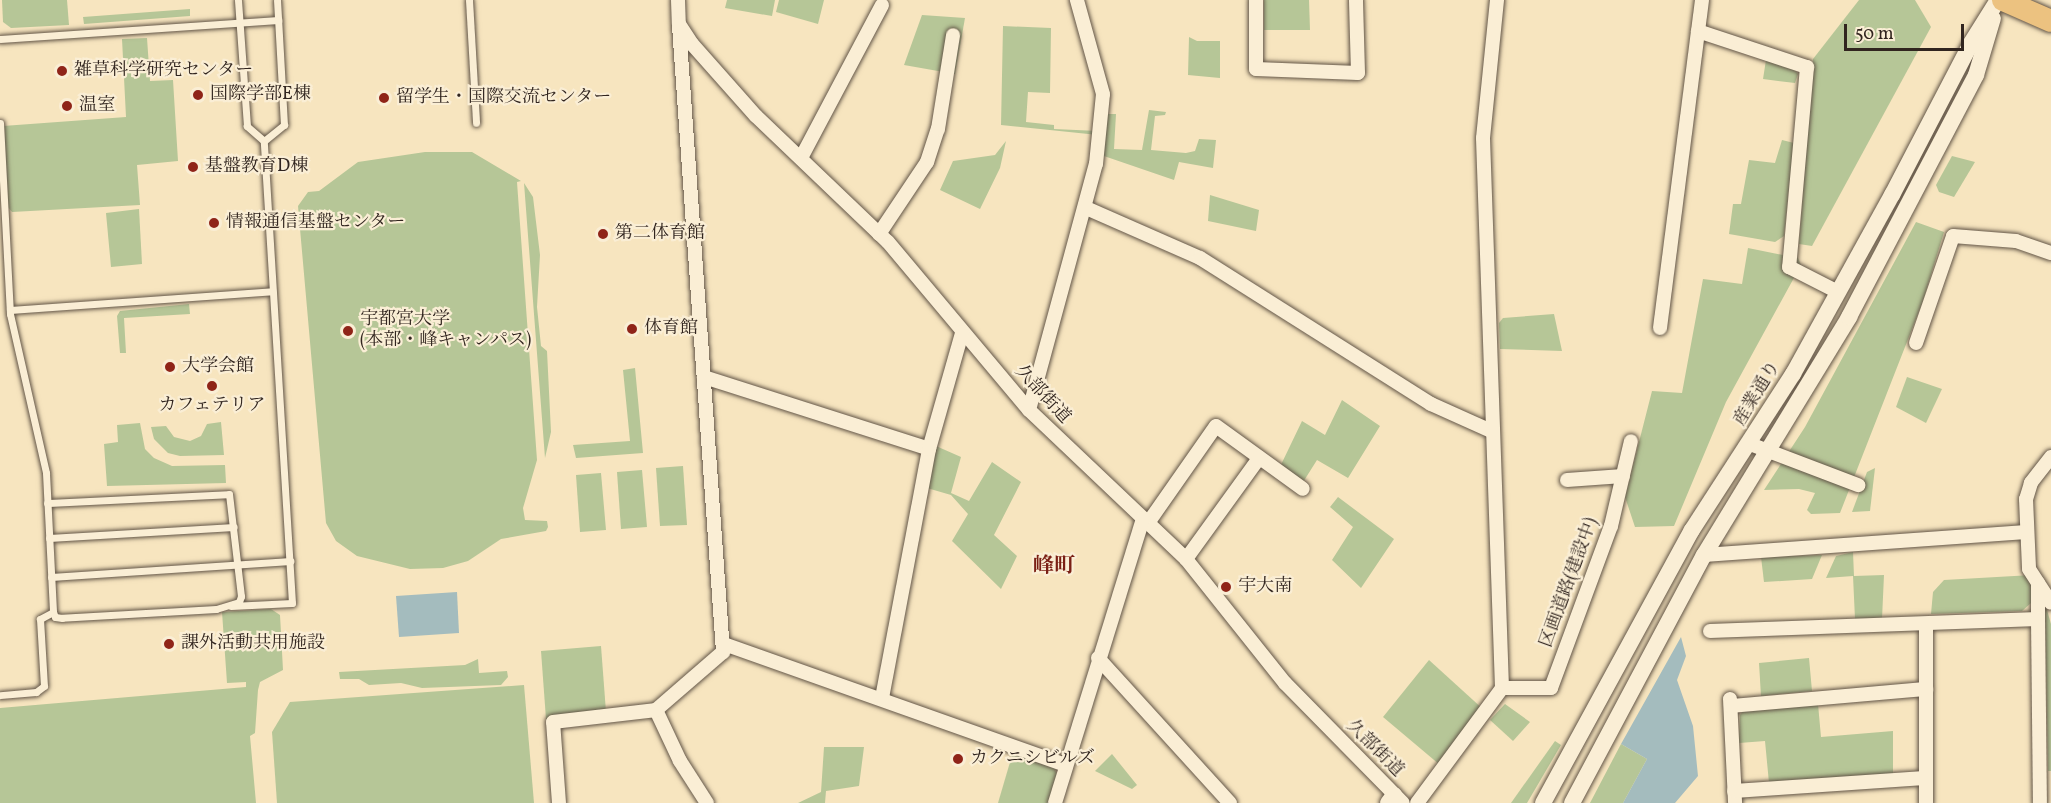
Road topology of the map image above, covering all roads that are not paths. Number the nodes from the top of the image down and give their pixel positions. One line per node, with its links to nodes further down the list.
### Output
1 (238, 0): 15 (lane)
2 (277, 0): 13 (lane)
3 (469, 0): 21 (lane)
4 (678, 0): 16 (street)
5 (1077, 0): 24 (street)
6 (1256, 0): 7 (street)
7 (1356, 0)
8 (1497, 0): 35 (street)
9 (1702, 0): 17 (street)
10 (2001, 0): 12 (highway); 14 (highway); 28 (street, 産業通り); 39 (street)
11 (882, 5): 23 (street)
12 (2051, 10)
13 (278, 20): 15 (lane); 22 (lane)
14 (2051, 21)
15 (239, 22): 19 (lane); 22 (lane)
16 (679, 24): 23 (street, 久部街道); 33 (street)
17 (1698, 31): 28 (street); 30 (street)
18 (953, 34): 25 (street)
19 (0, 39)
20 (0, 123): 29 (lane)
21 (476, 123)
22 (264, 141): 27 (lane)
23 (801, 158): 25 (street, 久部街道)
24 (1086, 208): 34 (street); 35 (street)
25 (879, 234): 31 (street, 久部街道)
26 (2051, 253): 32 (street)
27 (272, 291): 29 (lane); 53 (lane)
28 (1838, 292): 37 (street, 産業通り)
29 (10, 310): 46 (lane)
30 (1660, 328)
31 (962, 333): 34 (street, 久部街道); 38 (street)
32 (1916, 343)
33 (704, 377): 38 (street); 63 (street)
34 (1029, 410): 47 (street, 久部街道)
35 (1491, 431): 65 (street)
36 (1631, 441): 42 (street, 区画道路(建設中))
37 (1750, 444): 39 (street); 79 (street, 産業通り)
38 (929, 448): 68 (street)
39 (1770, 451): 44 (street); 51 (street)
40 (2051, 457): 49 (street)
41 (1260, 458): 45 (street); 47 (street); 52 (street)
42 (1623, 476): 43 (street); 65 (street, 区画道路(建設中))
43 (1567, 480)
44 (1858, 484)
45 (1303, 489)
46 (47, 503): 48 (lane); 50 (lane)
47 (1145, 520): 52 (street, 久部街道); 64 (street)
48 (234, 527): 50 (lane); 54 (lane)
49 (2026, 532): 51 (street); 56 (street)
50 (49, 538): 55 (lane)
51 (1704, 555): 80 (street)
52 (1186, 559): 73 (street, 久部街道)
53 (290, 561): 54 (lane); 58 (lane)
54 (237, 564): 55 (lane); 58 (lane)
55 (51, 577): 59 (lane)
56 (2038, 583): 57 (street); 60 (street)
57 (2051, 603)
58 (231, 606): 59 (lane)
59 (53, 612): 67 (lane)
60 (2038, 619): 61 (street); 82 (street)
61 (1926, 624): 62 (street); 66 (street)
62 (1710, 631)
63 (724, 644): 68 (street); 69 (street)
64 (1098, 658): 70 (street); 77 (street)
65 (1502, 688): 78 (street)
66 (1926, 689): 71 (street); 72 (street)
67 (0, 695)
68 (882, 698): 70 (street)
69 (656, 710): 74 (street); 75 (street)
70 (1065, 765): 76 (street)
71 (1925, 778): 72 (street); 81 (street)
72 (1734, 797)
73 (1395, 800)
74 (559, 803)
75 (707, 803)
76 (1055, 803)
77 (1230, 803)
78 (1417, 803)
79 (1543, 803)
80 (1572, 803)
81 (1926, 803)
82 (2040, 803)

